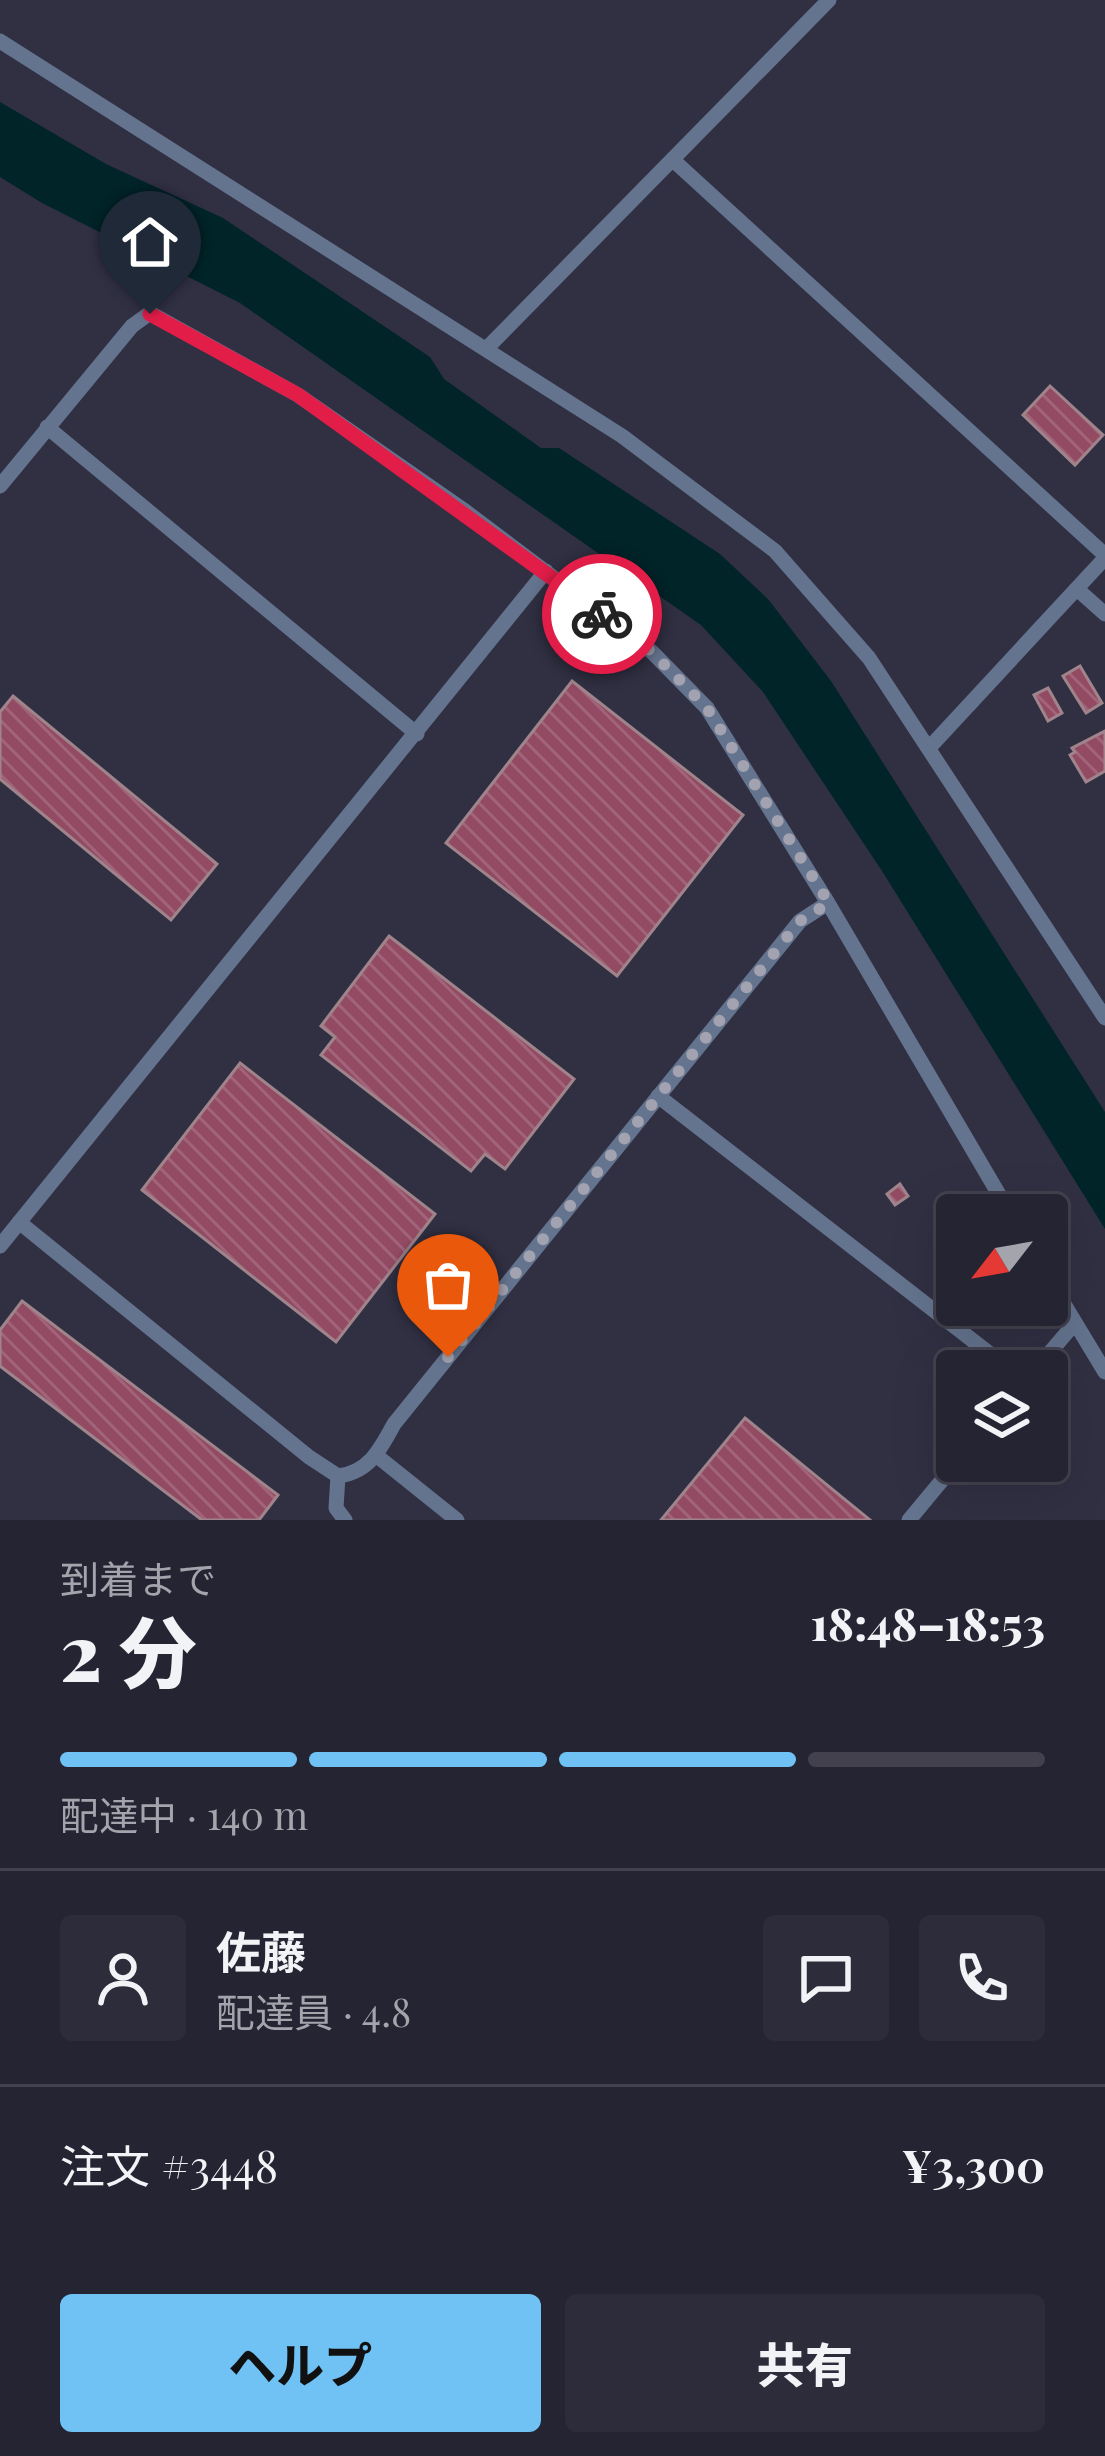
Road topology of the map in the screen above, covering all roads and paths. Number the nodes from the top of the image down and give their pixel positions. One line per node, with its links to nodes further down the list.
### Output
1 (829, 0): 3 (lane)
2 (0, 41): 4 (lane)
3 (673, 160): 4 (lane); 7 (lane)
4 (487, 348): 12 (lane)
5 (47, 428): 6 (lane); 8 (lane); 11 (lane)
6 (0, 486)
7 (1105, 557): 9 (lane)
8 (546, 571): 11 (lane); 13 (lane)
9 (1077, 589): 10 (lane); 12 (lane)
10 (1105, 614)
11 (417, 734): 17 (lane)
12 (929, 748): 14 (lane)
13 (829, 903): 15 (lane); 16 (lane)
14 (1105, 1018)
15 (658, 1096): 21 (lane); 24 (lane)
16 (999, 1194)
17 (19, 1222): 18 (lane); 25 (lane)
18 (0, 1246)
19 (1068, 1311): 20 (lane)
20 (1075, 1323): 22 (lane); 23 (lane)
21 (985, 1350)
22 (1052, 1350)
23 (1105, 1372)
24 (377, 1456): 25 (lane); 28 (lane)
25 (338, 1476): 27 (lane)
26 (941, 1482): 29 (lane)
27 (344, 1520)
28 (457, 1520)
29 (909, 1520)

